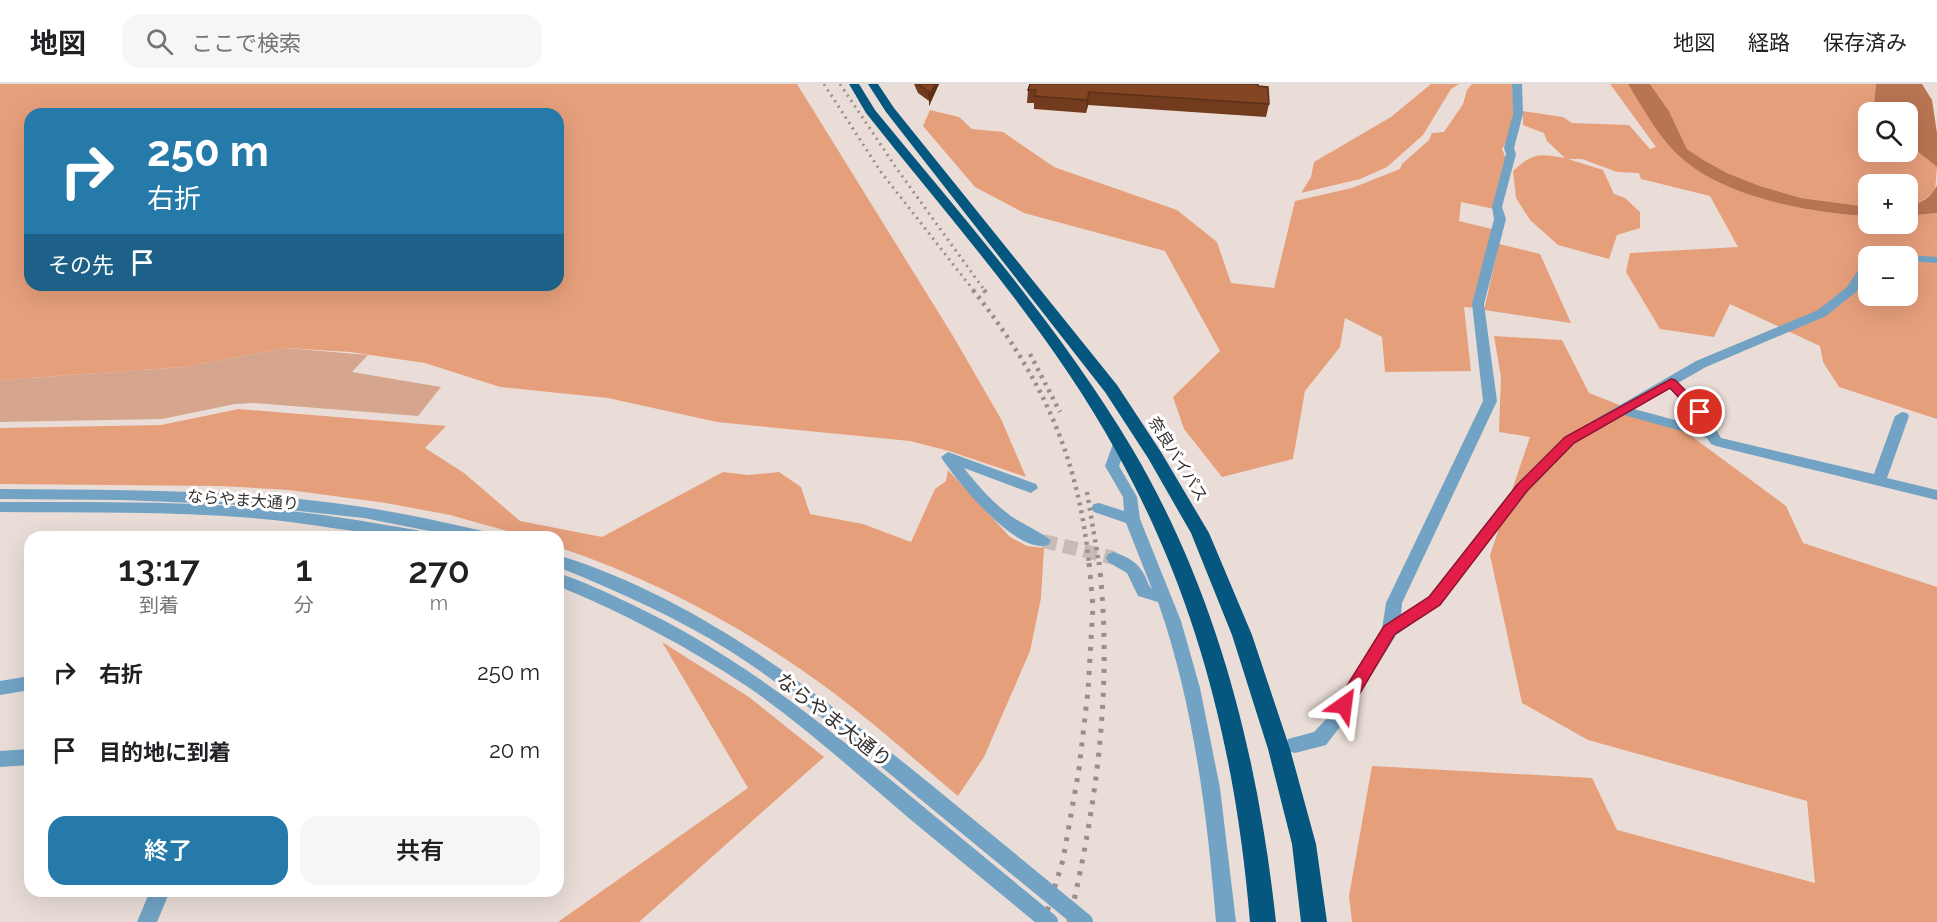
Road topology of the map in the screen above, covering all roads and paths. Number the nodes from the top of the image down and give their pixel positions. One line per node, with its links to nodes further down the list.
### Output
1 (854, 84): 11 (highway)
2 (873, 84): 38 (highway, 奈良バイパス)
3 (1516, 84): 26 (street)
4 (1918, 259): 5 (street)
5 (1937, 260)
6 (1858, 279): 7 (street)
7 (1671, 383): 8 (street); 10 (street)
8 (1622, 410): 10 (street); 26 (street)
9 (1902, 416): 12 (street)
10 (1713, 435): 12 (street)
11 (1120, 444): 18 (street); 37 (highway)
12 (1879, 480): 15 (street)
13 (1031, 488): 21 (street)
14 (0, 494): 20 (street, ならやま大通り)
15 (1937, 495)
16 (0, 507): 19 (street, ならやま大通り)
17 (1099, 508): 18 (street)
18 (1132, 519): 25 (street)
19 (386, 531)
20 (456, 531)
21 (1044, 542)
22 (1114, 558): 25 (street)
23 (564, 563): 35 (street, ならやま大通り, bridge)
24 (564, 582): 34 (street, ならやま大通り, bridge)
25 (1162, 597): 36 (street)
26 (1390, 630): 29 (street)
27 (24, 684): 28 (street)
28 (0, 688)
29 (1295, 746)
30 (24, 757): 31 (street)
31 (0, 759)
32 (157, 897): 33 (street)
33 (147, 922)
34 (1049, 922)
35 (1084, 922)
36 (1226, 922)
37 (1263, 922)
38 (1314, 922)

